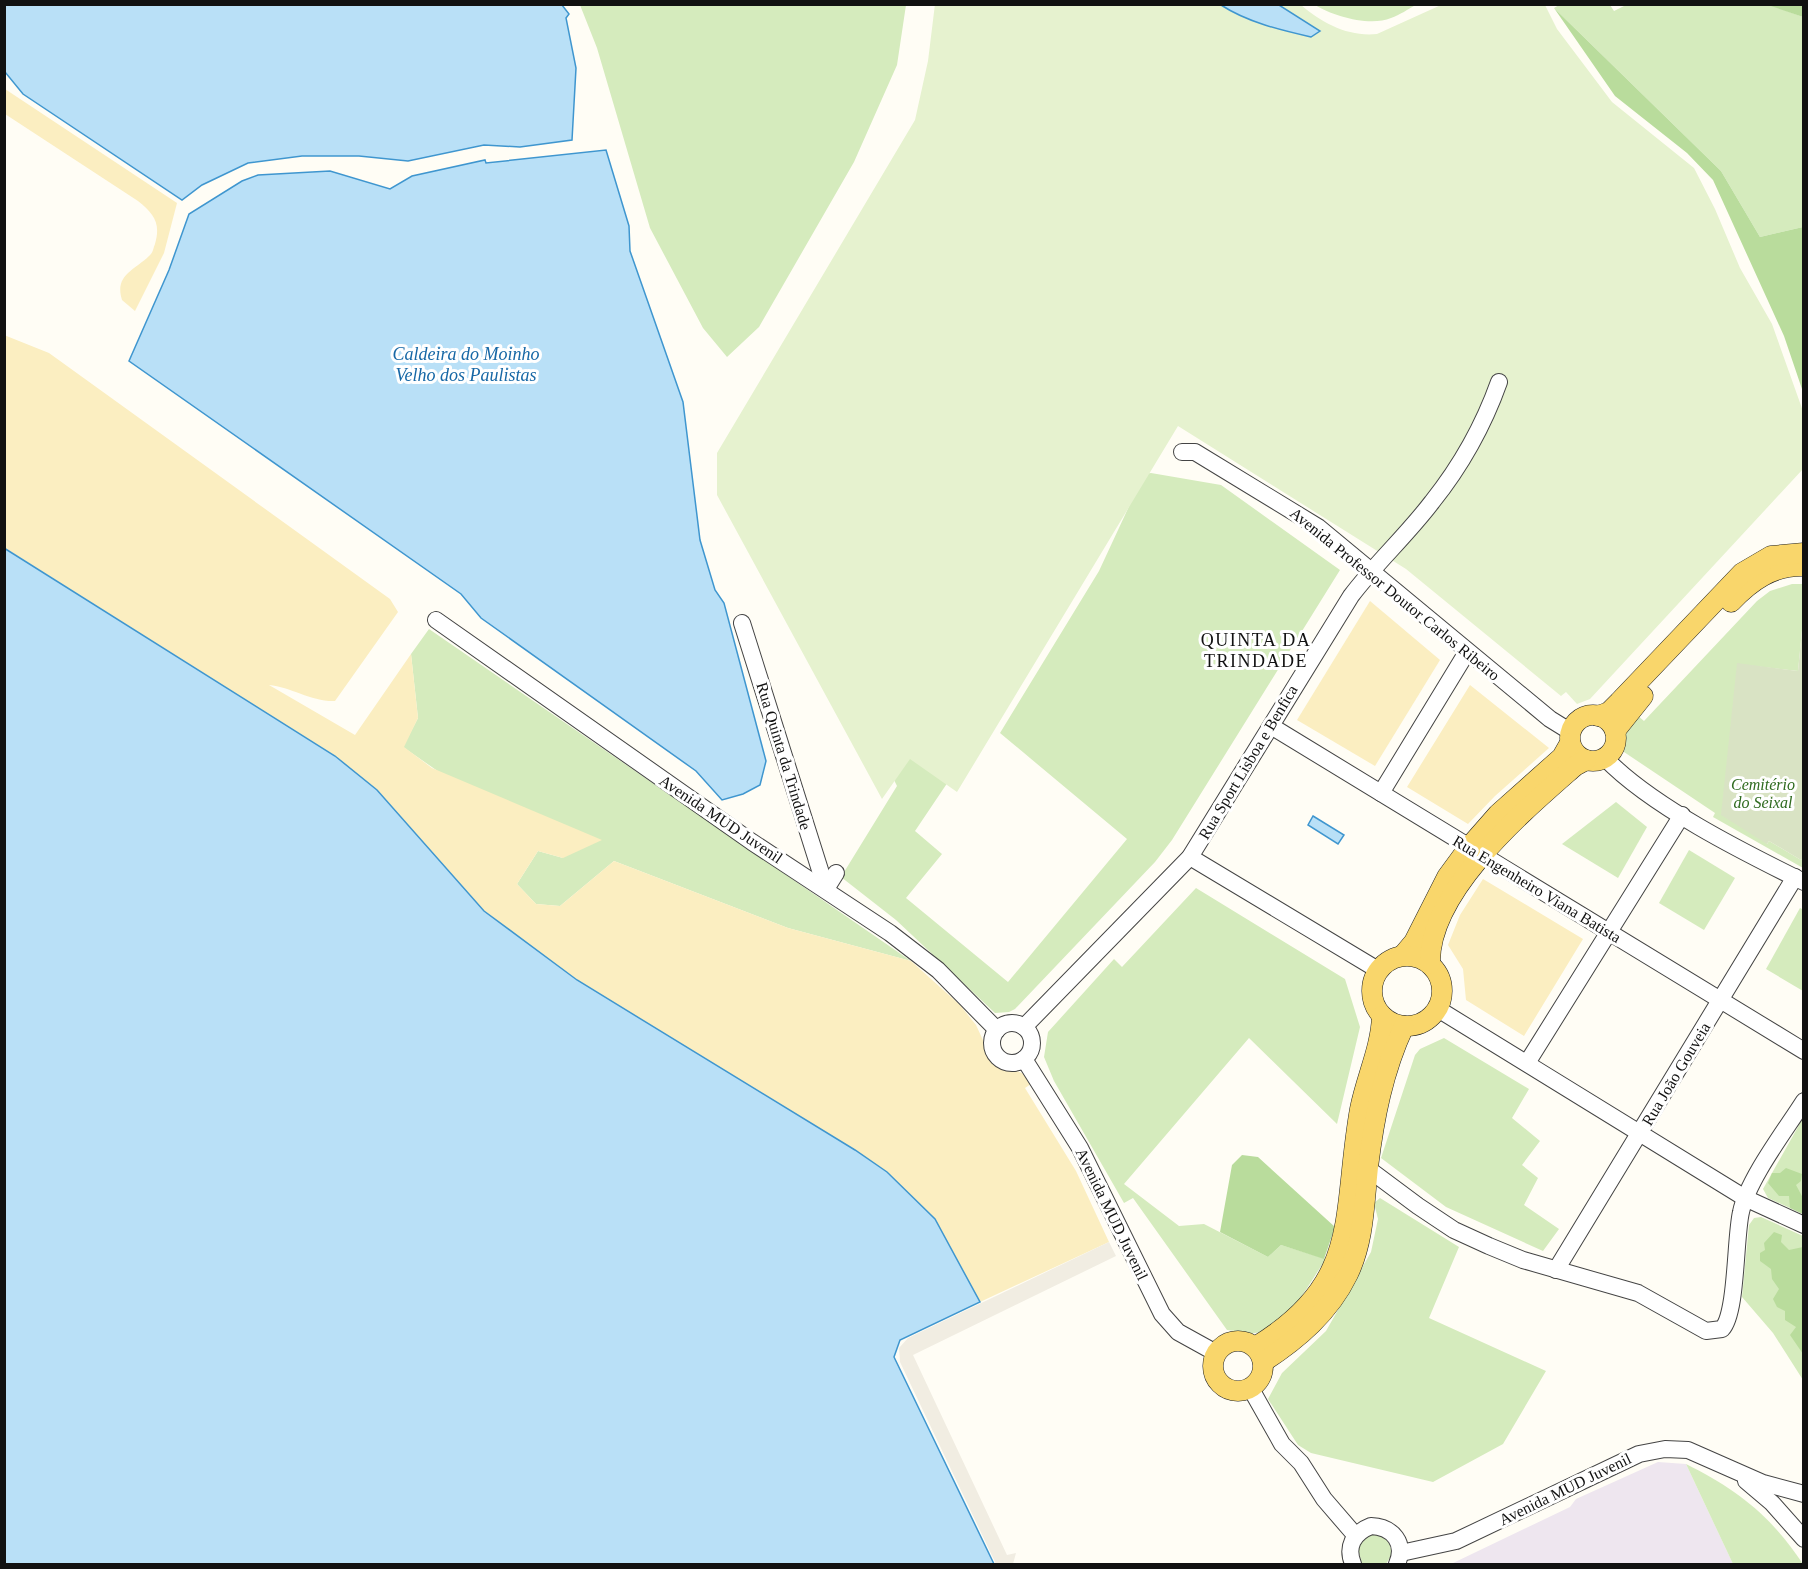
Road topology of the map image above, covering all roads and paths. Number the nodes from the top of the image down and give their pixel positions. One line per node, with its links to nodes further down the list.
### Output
1 (1499, 382): 5 (street, Rua Sport Lisboa e Benfica)
2 (1182, 452): 5 (street, Avenida Professor Doutor Carlos Ribeiro)
3 (1803, 553): 9 (main road)
4 (1803, 566): 11 (main road)
5 (1370, 570): 8 (street, Avenida Professor Doutor Carlos Ribeiro); 10 (street, Rua Sport Lisboa e Benfica)
6 (436, 620): 20 (street, Avenida MUD Juvenil)
7 (742, 623): 20 (street, Rua Quinta da Trindade)
8 (1467, 652): 12 (street, Avenida Professor Doutor Carlos Ribeiro); 14 (street)
9 (1598, 716): 11 (main road); 12 (main road)
10 (1271, 726): 14 (street, Rua Engenheiro Viana Batista); 17 (street, Rua Sport Lisboa e Benfica)
11 (1615, 730): 13 (main road)
12 (1570, 737): 13 (main road); 16 (main road)
13 (1595, 759): 15 (street); 16 (main road)
14 (1381, 792): 16 (street, Rua Engenheiro Viana Batista)
15 (1682, 815): 19 (street); 21 (street)
16 (1475, 851): 21 (street, Rua Engenheiro Viana Batista); 22 (main road); 23 (main road)
17 (1190, 857): 24 (street); 29 (street, Rua Sport Lisboa e Benfica)
18 (836, 873): 20 (street)
19 (1799, 879): 25 (street, Rua João Gouveia)
20 (826, 889): 30 (street, Avenida MUD Juvenil)
21 (1610, 933): 25 (street, Rua Engenheiro Viana Batista); 33 (street)
22 (1403, 955): 23 (main road); 24 (main road)
23 (1430, 964): 26 (main road)
24 (1378, 970): 27 (main road)
25 (1720, 1000): 31 (street, Rua Engenheiro Viana Batista); 35 (street, Rua João Gouveia)
26 (1438, 1009): 28 (main road); 33 (street)
27 (1382, 1016): 28 (main road); 36 (main road)
28 (1404, 1026): 36 (main road)
29 (1024, 1027): 30 (street); 32 (street)
30 (996, 1030): 32 (street)
31 (1803, 1051)
32 (1024, 1059): 40 (street, Avenida MUD Juvenil)
33 (1527, 1063): 35 (street)
34 (1803, 1101): 37 (street)
35 (1641, 1133): 37 (street); 39 (street, Rua João Gouveia)
36 (1369, 1173): 39 (street); 41 (main road); 41 (main road)
37 (1745, 1198): 38 (street); 39 (street)
38 (1803, 1225)
39 (1556, 1270)
40 (1216, 1353): 41 (main road); 42 (main road)
41 (1259, 1355): 42 (main road)
42 (1251, 1389): 45 (street)
43 (1730, 1467): 44 (street, Avenida MUD Juvenil); 46 (street, Avenida MUD Juvenil); 47 (street, Avenida MUD Juvenil)
44 (1803, 1494)
45 (1355, 1535): 47 (street); 48 (street)
46 (1803, 1539)
47 (1399, 1559)
48 (1353, 1564)

